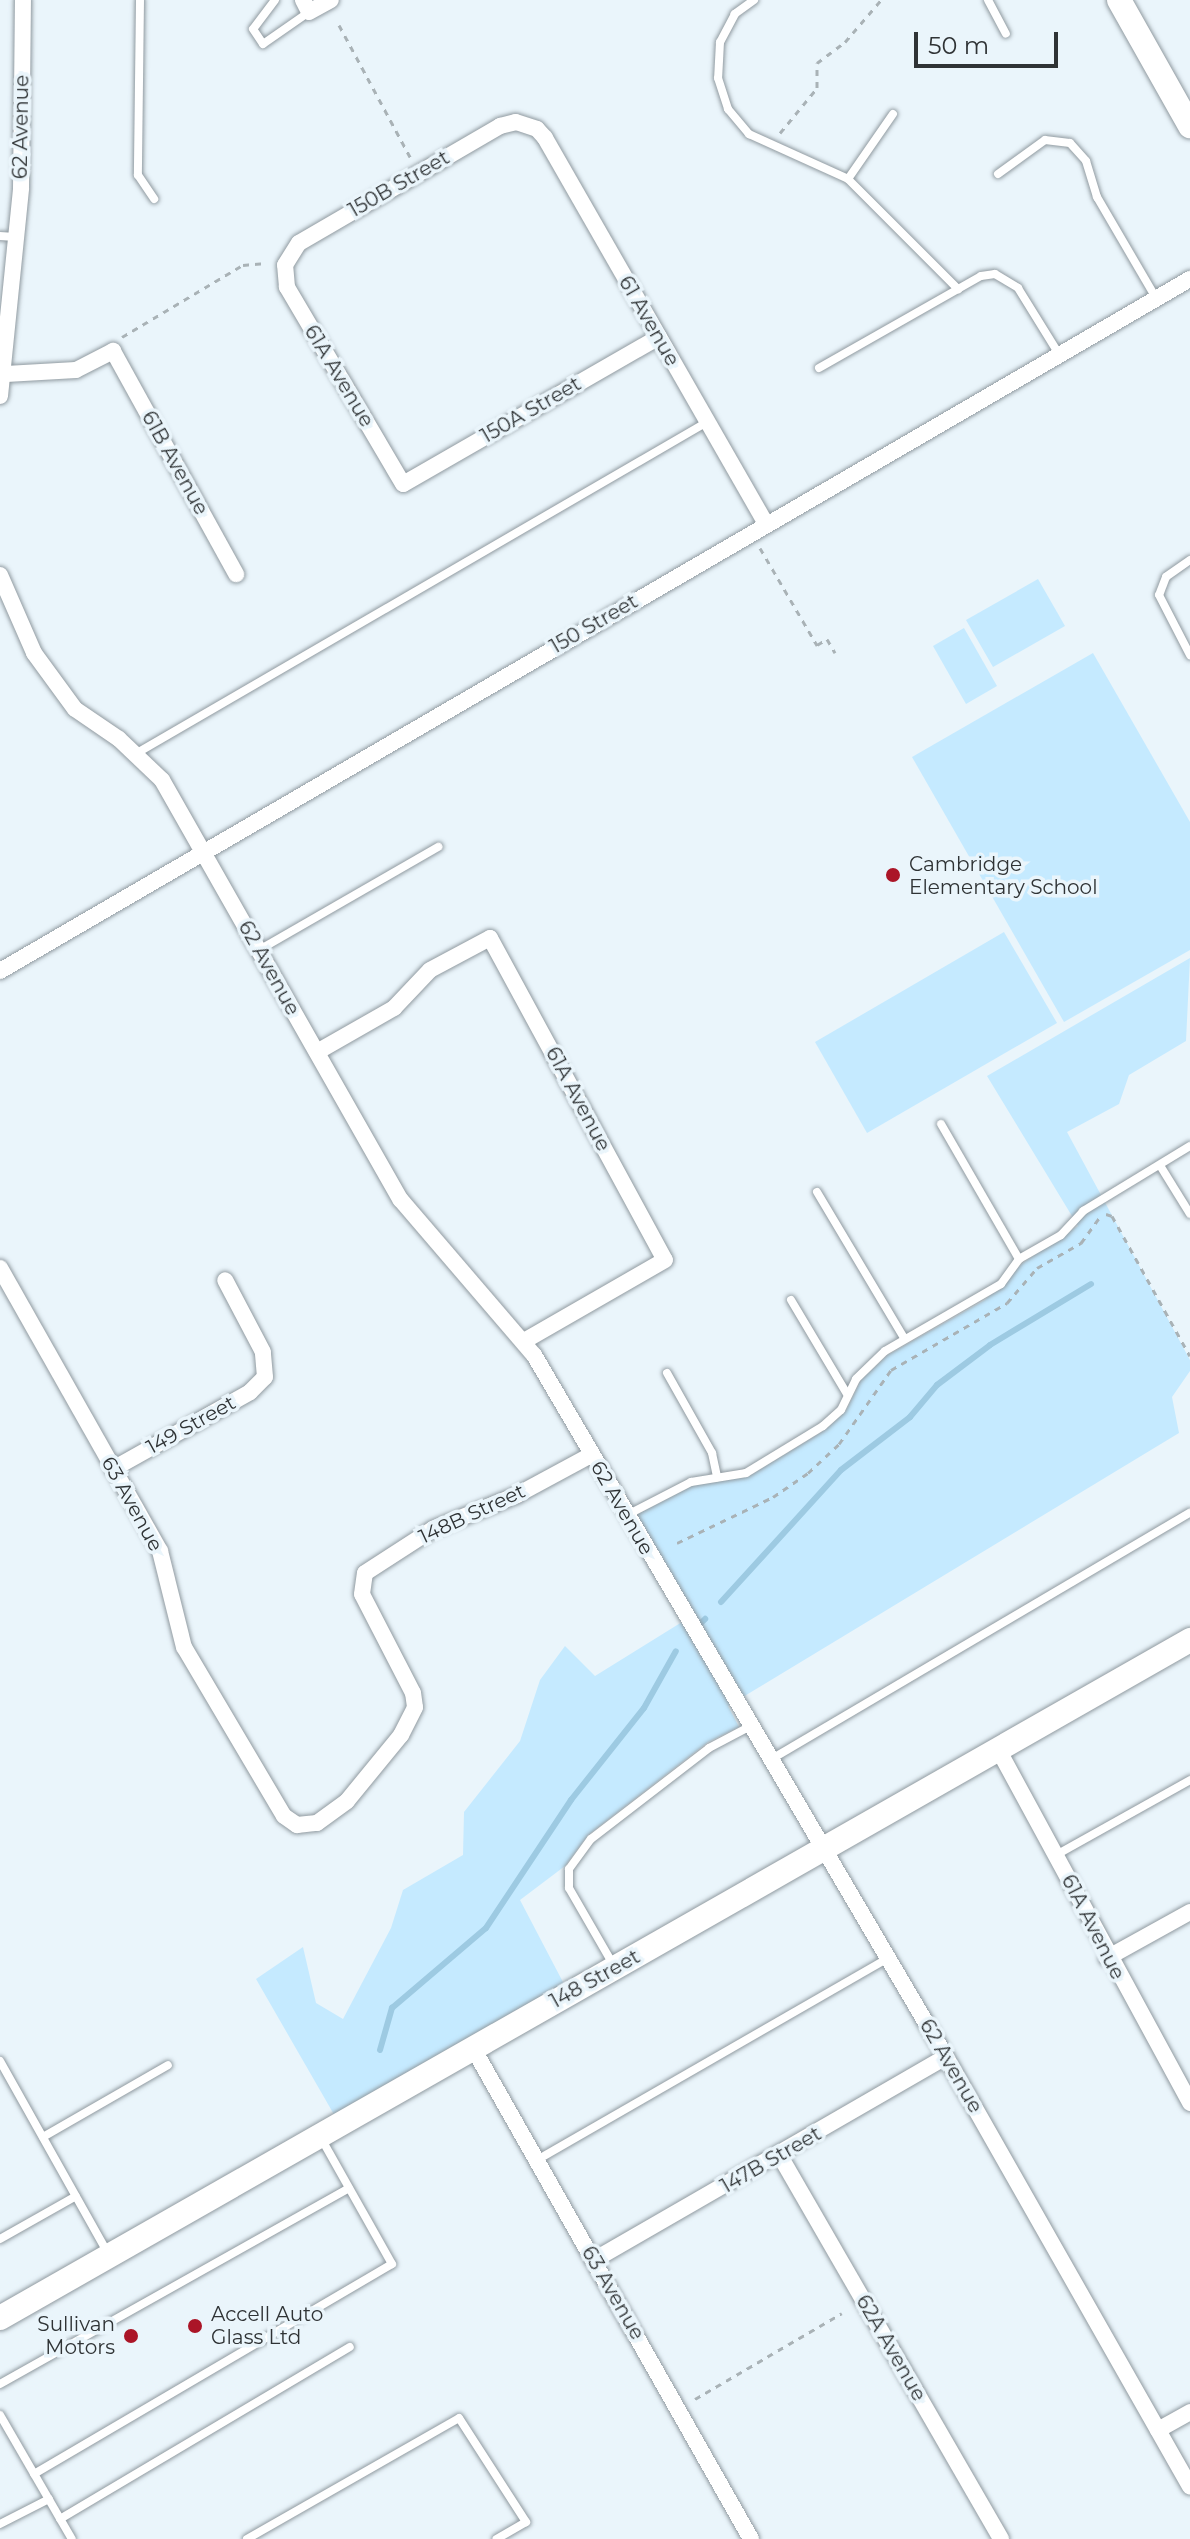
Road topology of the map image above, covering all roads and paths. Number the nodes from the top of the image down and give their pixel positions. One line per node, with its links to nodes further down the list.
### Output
1 (23, 0): 20 (street, 62 Avenue)
2 (140, 0): 19 (lane)
3 (275, 0): 9 (lane)
4 (331, 0): 9 (street)
5 (754, 0): 18 (lane)
6 (881, 0): 15 (path)
7 (988, 0): 11 (lane)
8 (1119, 0): 14 (main road)
9 (306, 6)
10 (339, 25): 16 (path)
11 (1006, 34)
12 (893, 114): 18 (lane)
13 (526, 125): 22 (street, 150B Street); 26 (street, 61 Avenue)
14 (1190, 126)
15 (777, 136)
16 (414, 164)
17 (998, 174): 25 (lane)
18 (848, 179): 24 (lane)
19 (154, 199)
20 (8, 237): 30 (street, 62 Avenue)
21 (267, 263): 27 (path)
22 (285, 265): 33 (street, 61A Avenue)
23 (1190, 279): 25 (street, 150 Street)
24 (958, 289): 28 (lane); 29 (lane)
25 (1156, 298): 28 (street, 150 Street)
26 (659, 337): 32 (street, 61 Avenue); 33 (street, 150A Street)
27 (117, 346): 30 (street); 37 (street, 61B Avenue)
28 (1059, 354): 34 (street, 150 Street)
29 (819, 368)
30 (6, 374): 31 (street, 62 Avenue)
31 (0, 396)
32 (707, 422): 34 (street, 61 Avenue); 41 (lane)
33 (403, 484)
34 (766, 524): 43 (street, 150 Street)
35 (762, 553): 39 (path)
36 (1190, 560): 40 (lane)
37 (236, 574)
38 (0, 575): 41 (street, 62 Avenue)
39 (835, 653)
40 (1190, 655)
41 (137, 753): 43 (street, 62 Avenue)
42 (438, 847): 44 (lane)
43 (203, 850): 44 (street, 62 Avenue); 45 (street, 150 Street)
44 (259, 950): 46 (street, 62 Avenue)
45 (0, 971)
46 (317, 1052): 57 (street, 62 Avenue); 57 (street, 61A Avenue)
47 (941, 1124): 52 (lane)
48 (1190, 1146): 49 (lane)
49 (1161, 1167): 51 (lane); 52 (lane)
50 (817, 1192): 56 (lane)
51 (1190, 1214)
52 (1019, 1259): 56 (lane)
53 (0, 1268): 62 (street, 63 Avenue)
54 (225, 1280): 62 (street, 149 Street)
55 (791, 1300): 60 (lane)
56 (904, 1338): 60 (lane)
57 (524, 1341): 61 (street, 62 Avenue)
58 (1190, 1356): 66 (path)
59 (667, 1373): 63 (lane)
60 (847, 1394): 63 (lane)
61 (591, 1455): 65 (street, 62 Avenue); 68 (street, 148B Street)
62 (113, 1469): 68 (street, 63 Avenue)
63 (717, 1477): 65 (lane)
64 (1190, 1513): 71 (lane)
65 (626, 1516): 69 (street, 62 Avenue)
66 (677, 1543)
67 (1190, 1640): 70 (main road, 148 Street)
68 (415, 1707)
69 (749, 1727): 71 (street, 62 Avenue); 78 (lane)
70 (998, 1749): 73 (main road, 148 Street); 74 (street, 61A Avenue)
71 (769, 1761): 73 (street, 62 Avenue)
72 (1190, 1780): 74 (lane)
73 (823, 1851): 77 (street, 62 Avenue); 78 (main road, 148 Street)
74 (1056, 1855): 76 (street, 61A Avenue)
75 (1190, 1912): 76 (street)
76 (1107, 1958): 83 (street, 61A Avenue)
77 (887, 1959): 80 (street, 62 Avenue); 87 (lane)
78 (615, 1968): 79 (main road, 148 Street)
79 (473, 2048): 84 (main road, 148 Street); 87 (street, 63 Avenue)
80 (946, 2057): 86 (street, 147B Street); 100 (street, 62 Avenue)
81 (0, 2061): 85 (lane)
82 (168, 2065): 85 (lane)
83 (1190, 2103)
84 (319, 2135): 88 (lane); 91 (main road, 148 Street)
85 (43, 2137): 89 (lane)
86 (780, 2156): 92 (street, 147B Street); 110 (street, 62A Avenue)
87 (536, 2161): 92 (street, 63 Avenue)
88 (349, 2188): 96 (lane); 101 (lane)
89 (76, 2196): 90 (lane); 91 (lane)
90 (0, 2239)
91 (109, 2255): 94 (main road, 148 Street)
92 (594, 2260): 109 (street, 63 Avenue)
93 (842, 2313): 97 (path)
94 (0, 2318)
95 (350, 2347): 104 (lane)
96 (0, 2384)
97 (695, 2399)
98 (1190, 2412): 100 (street)
99 (0, 2415): 101 (lane)
100 (1158, 2430): 102 (street, 62 Avenue)
101 (34, 2474): 103 (lane)
102 (1190, 2487)
103 (49, 2499): 104 (lane); 105 (lane)
104 (60, 2519): 106 (lane)
105 (0, 2524)
106 (72, 2539)
107 (247, 2539): 108 (lane)
108 (496, 2539)
109 (751, 2539)
110 (1001, 2539)

